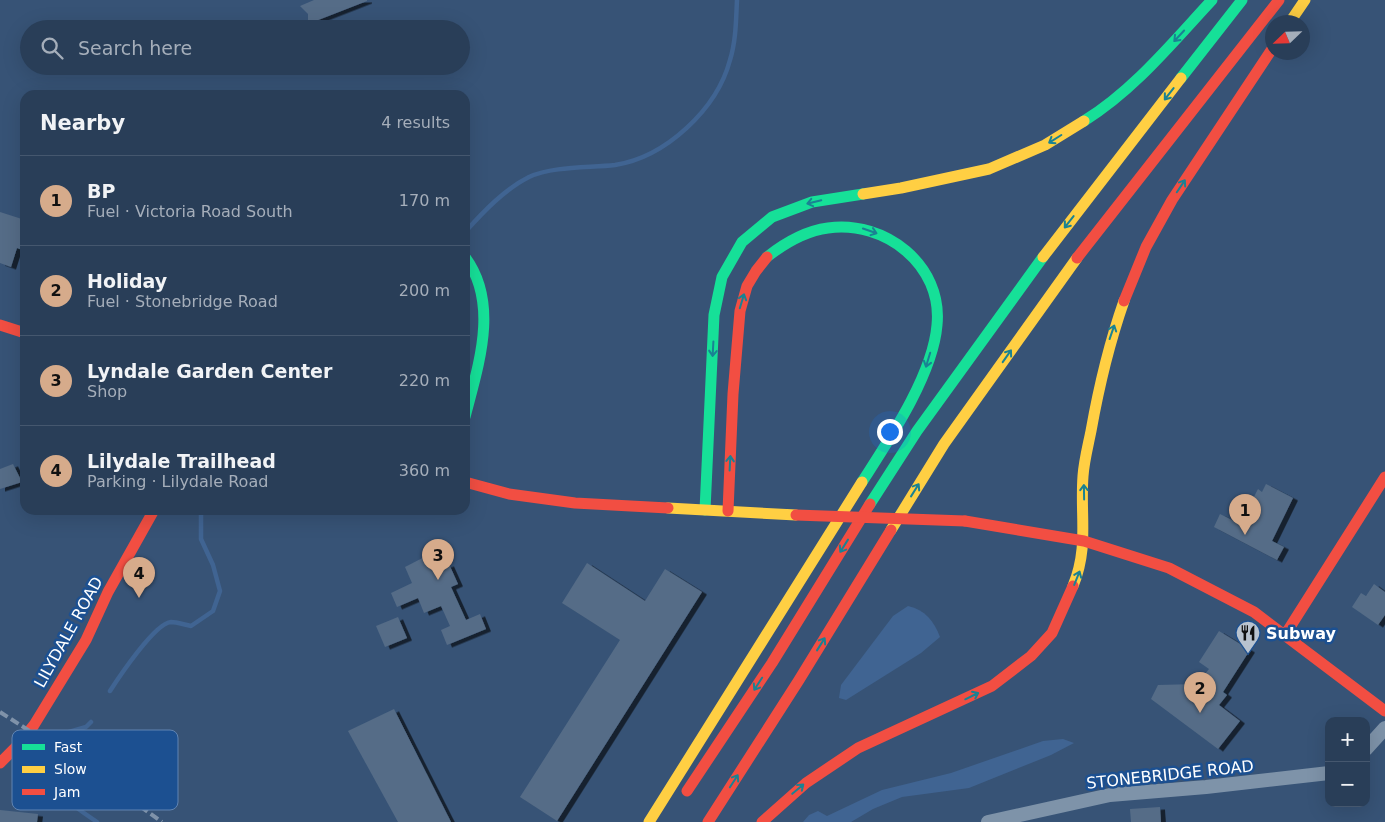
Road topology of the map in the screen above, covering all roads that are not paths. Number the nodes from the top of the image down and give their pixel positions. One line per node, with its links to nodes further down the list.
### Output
1 (1212, 0): 13 (main road, one-way to 13)
2 (1242, 0): 25 (main road, one-way to 25)
3 (1280, 0): 27 (main road, one-way to 3)
4 (1306, 0): 5 (main road)
5 (1295, 15)
6 (1265, 60): 16 (main road, one-way to 6)
7 (470, 265): 10 (main road)
8 (0, 325): 9 (main road)
9 (20, 331)
10 (470, 396)
11 (1385, 477): 17 (main road)
12 (470, 483): 13 (main road)
13 (705, 510): 14 (main road)
14 (728, 511): 16 (main road, bridge); 26 (main road, one-way to 26)
15 (151, 515): 20 (main road, LILYDALE ROAD)
16 (1084, 541): 17 (main road); 28 (main road, one-way to 16)
17 (1284, 635): 18 (main road)
18 (1385, 711)
19 (1385, 728): 21 (street)
20 (30, 730)
21 (1370, 744)
22 (12, 751): 23 (main road, LILYDALE ROAD)
23 (0, 763)
24 (1325, 774): 29 (street, STONEBRIDGE ROAD)
25 (682, 799)
26 (649, 822)
27 (708, 822)
28 (762, 822)
29 (988, 822)

